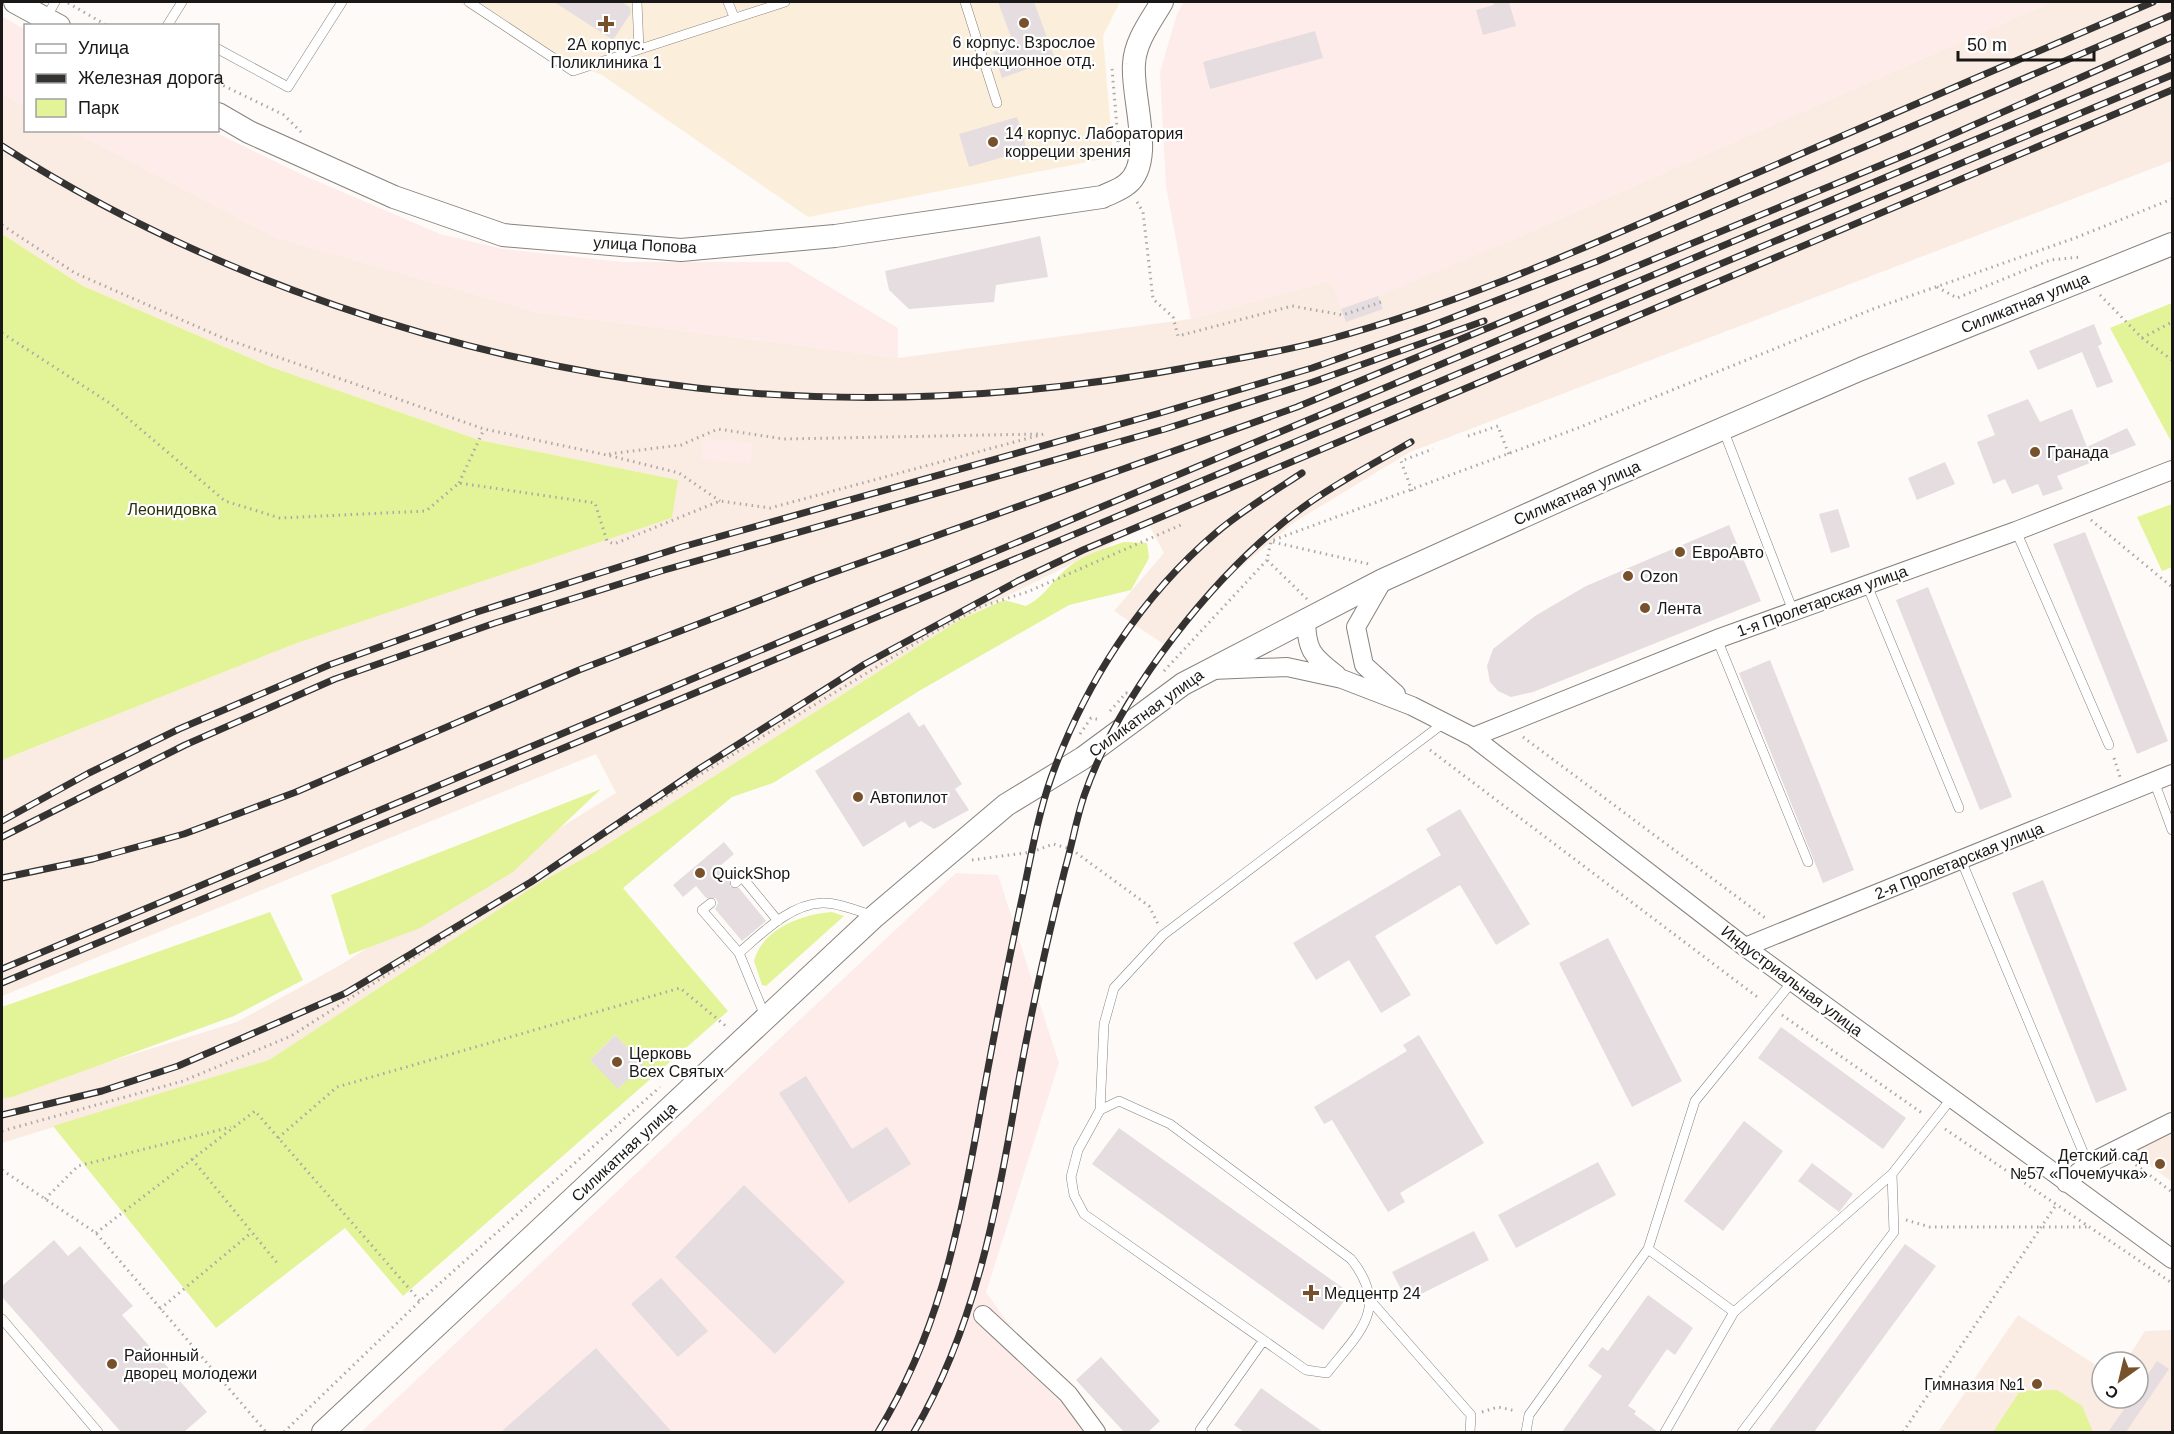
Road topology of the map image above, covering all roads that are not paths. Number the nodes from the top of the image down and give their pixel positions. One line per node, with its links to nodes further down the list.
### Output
1 (15, 2): 10 (street)
2 (182, 2): 12 (lane)
3 (342, 2): 14 (lane)
4 (469, 2): 13 (lane)
5 (637, 2): 13 (lane)
6 (728, 2): 11 (lane)
7 (785, 2): 11 (lane)
8 (965, 2): 15 (lane)
9 (1162, 2): 16 (street, улица Попова)
10 (53, 15)
11 (734, 17): 13 (lane)
12 (170, 24)
13 (639, 49)
14 (219, 50)
15 (998, 103)
16 (219, 115)
17 (2172, 244): 18 (street, Силикатная улица)
18 (1723, 429): 21 (street, Силикатная улица); 23 (lane)
19 (2172, 470): 20 (street, 1-я Пролетарская улица)
20 (2016, 531): 22 (street, 1-я Пролетарская улица); 31 (lane)
21 (1373, 575): 24 (street, Силикатная улица); 28 (street, Индустриальная улица)
22 (1868, 585): 23 (street, 1-я Пролетарская улица); 34 (lane)
23 (1793, 611): 25 (street, 1-я Пролетарская улица)
24 (1306, 618): 26 (street, Силикатная улица); 27 (street, Индустриальная улица)
25 (1717, 639): 30 (street, 1-я Пролетарская улица); 37 (lane)
26 (1203, 671): 27 (street, Индустриальная улица); 40 (street, Силикатная улица)
27 (1342, 679): 28 (street, Индустриальная улица)
28 (1412, 706): 29 (street, Индустриальная улица)
29 (1445, 722): 30 (street, Индустриальная улица); 51 (lane)
30 (1473, 737): 46 (street, Индустриальная улица)
31 (2109, 745)
32 (2172, 774): 33 (street, 2-я Пролетарская улица)
33 (2154, 781): 35 (lane); 36 (street, 2-я Пролетарская улица)
34 (1959, 808)
35 (2172, 830)
36 (1961, 860): 46 (street, 2-я Пролетарская улица); 53 (lane)
37 (1808, 862)
38 (735, 883): 42 (lane)
39 (711, 903): 43 (lane)
40 (875, 916): 42 (lane); 49 (street, Силикатная улица)
41 (725, 921): 43 (lane)
42 (778, 921): 47 (lane)
43 (717, 928): 45 (lane)
44 (736, 934): 45 (lane)
45 (728, 940): 47 (lane)
46 (1745, 947): 48 (street, Индустриальная улица)
47 (739, 953): 49 (lane)
48 (1792, 982): 50 (street, Индустриальная улица); 56 (lane)
49 (766, 1019): 64 (street, Силикатная улица)
50 (1951, 1098): 54 (lane); 55 (street, Индустриальная улица)
51 (1100, 1110): 58 (lane); 62 (lane)
52 (2172, 1122): 53 (street)
53 (2088, 1164): 55 (street)
54 (1892, 1174): 59 (lane); 70 (lane)
55 (2066, 1183): 57 (street, Индустриальная улица)
56 (1648, 1249): 59 (lane); 68 (lane)
57 (2172, 1259)
58 (1369, 1299): 62 (lane); 67 (lane)
59 (1734, 1312): 69 (lane)
60 (983, 1315): 65 (street)
61 (2, 1319): 63 (lane)
62 (1263, 1341): 66 (lane)
63 (98, 1432)
64 (323, 1432)
65 (1096, 1432)
66 (1203, 1432)
67 (1470, 1432)
68 (1526, 1432)
69 (1665, 1432)
70 (1742, 1432)

